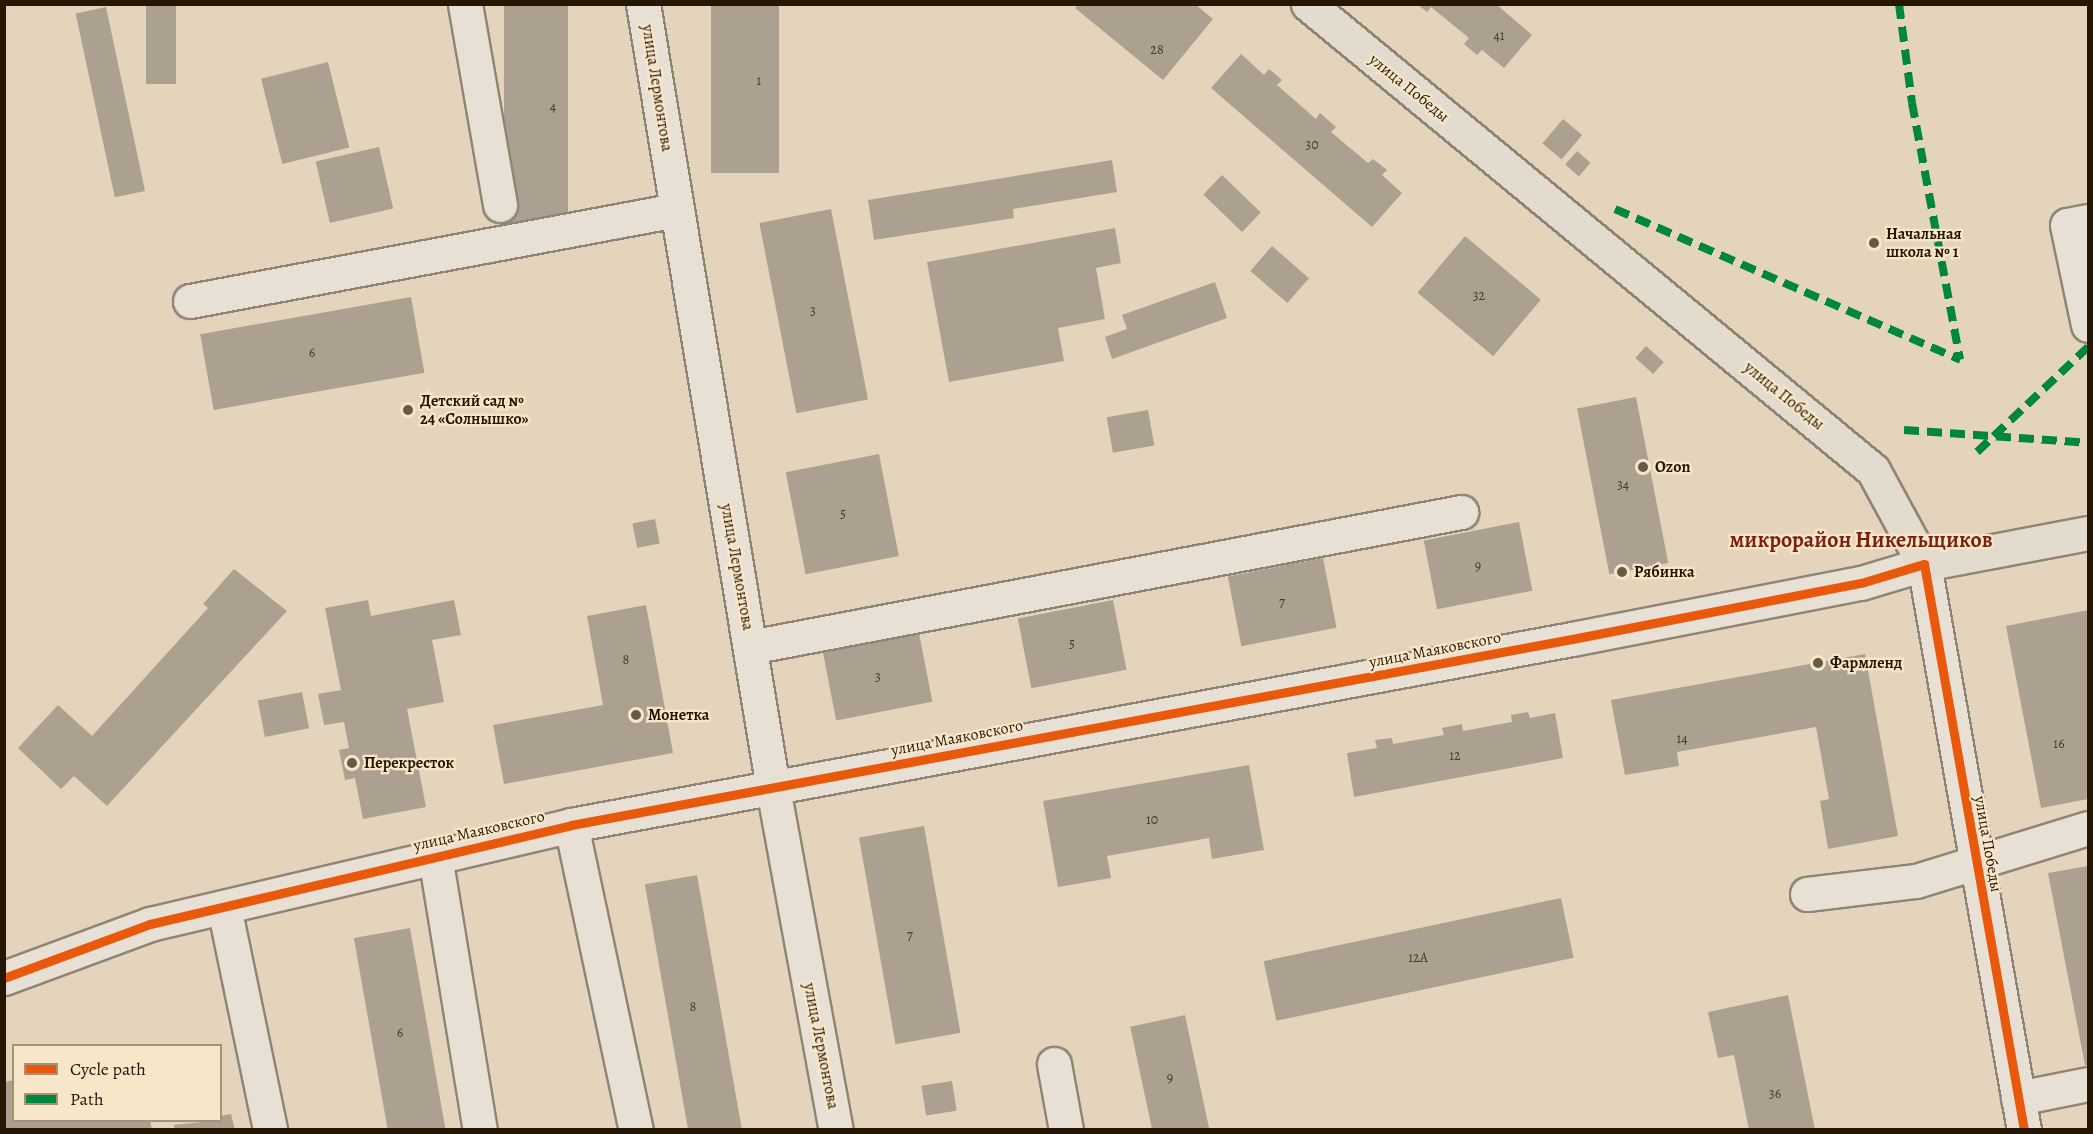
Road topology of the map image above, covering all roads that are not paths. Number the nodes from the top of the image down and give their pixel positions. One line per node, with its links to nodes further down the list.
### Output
1 (465, 4): 4 (street)
2 (643, 4): 5 (street, улица Лермонтова)
3 (1308, 4): 11 (main road, улица Победы)
4 (500, 205)
5 (677, 210): 7 (street); 12 (street, улица Лермонтова)
6 (2088, 221): 8 (street)
7 (190, 301)
8 (2088, 325)
9 (1461, 512): 12 (street)
10 (2088, 533): 11 (main road, улица Маяковского)
11 (1924, 564): 13 (street, улица Маяковского); 17 (street, улица Победы)
12 (750, 647): 13 (street, улица Лермонтова)
13 (773, 788): 14 (street, улица Маяковского); 27 (street, улица Лермонтова)
14 (571, 825): 16 (street, улица Маяковского); 26 (street)
15 (2088, 828): 17 (street)
16 (435, 856): 19 (street, улица Маяковского); 25 (street)
17 (1977, 864): 18 (street); 23 (street, улица Победы)
18 (1808, 894)
19 (224, 907): 20 (street, улица Маяковского); 24 (street)
20 (4, 978)
21 (1054, 1064): 28 (street)
22 (2088, 1084): 23 (street)
23 (2018, 1098): 29 (street, улица Победы)
24 (270, 1130)
25 (480, 1130)
26 (636, 1130)
27 (836, 1130)
28 (1066, 1130)
29 (2024, 1130)

